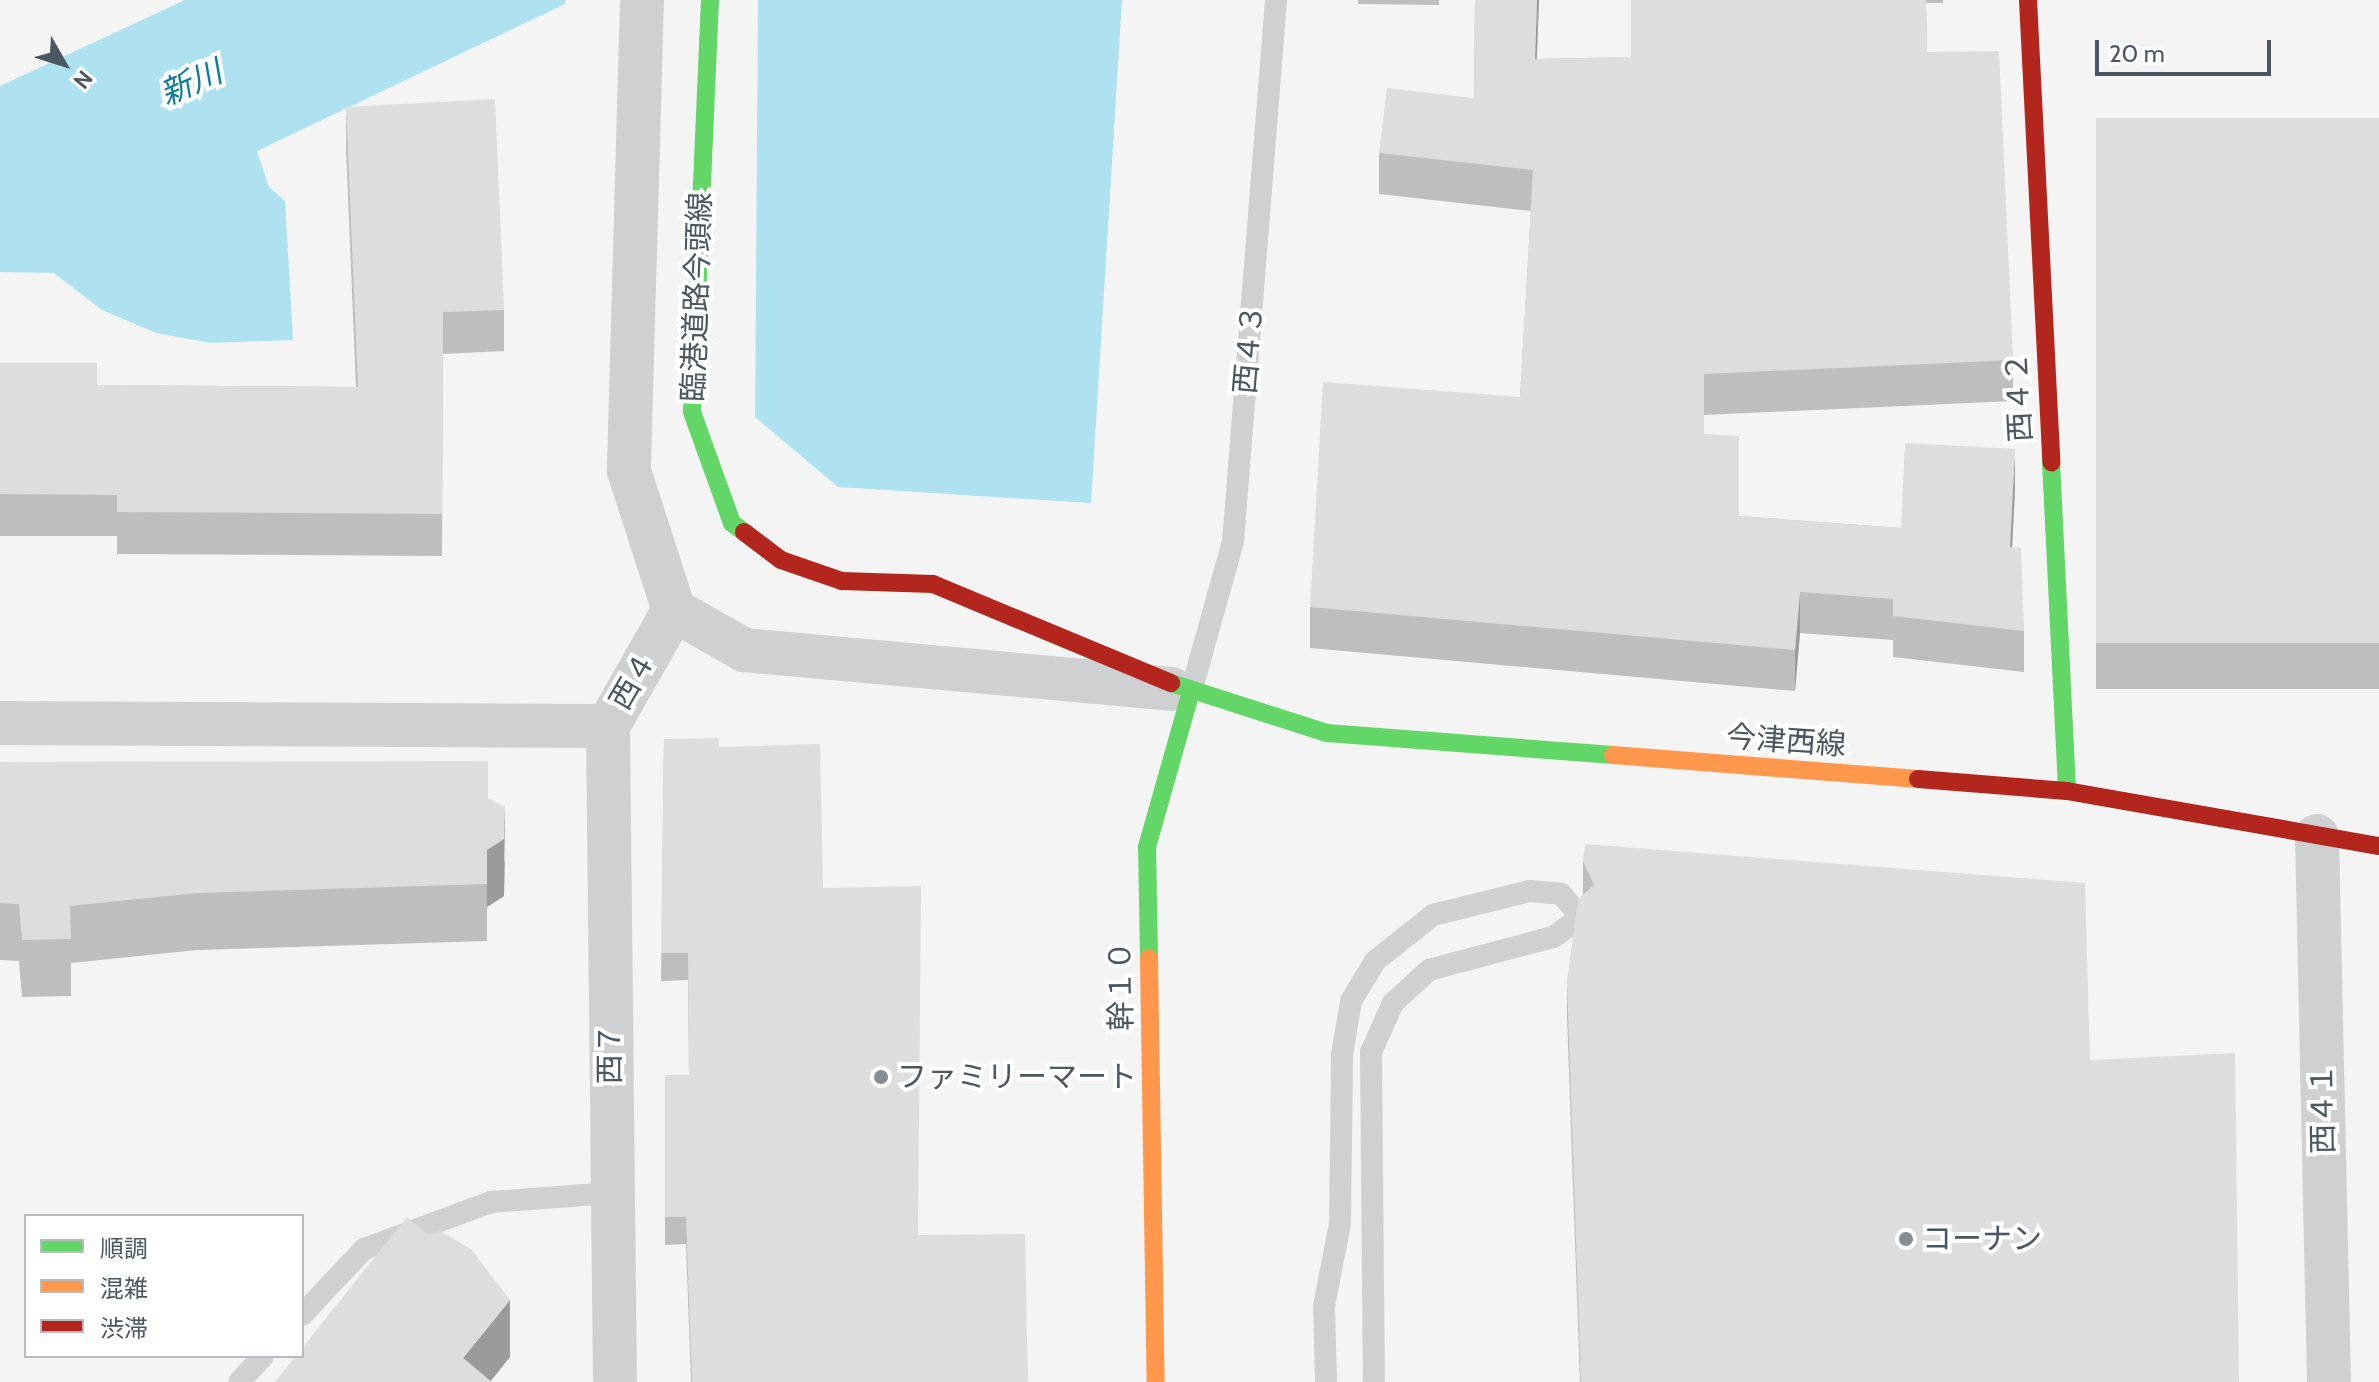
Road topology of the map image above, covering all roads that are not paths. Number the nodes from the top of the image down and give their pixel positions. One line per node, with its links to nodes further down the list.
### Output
1 (642, 0): 5 (street)
2 (710, 0): 6 (street, 臨港道路今頭線)
3 (1276, 0): 6 (lane, 西４３)
4 (2028, 0): 9 (street, 西４２)
5 (674, 610): 6 (street); 8 (street, 西４)
6 (1191, 692): 9 (street, 今津西線); 17 (street, 幹１０)
7 (0, 723): 8 (street, 西４)
8 (608, 726): 12 (street, 西７)
9 (2067, 791): 10 (street, 今津西線)
10 (2317, 836): 11 (street, 今津西線); 20 (street, 西４１)
11 (2379, 846)
12 (611, 1193): 13 (lane); 16 (street, 西７)
13 (304, 1313)
14 (261, 1358): 15 (lane)
15 (239, 1382)
16 (615, 1382)
17 (1156, 1382)
18 (1326, 1382): 19 (lane)
19 (1374, 1382)
20 (2329, 1382)

